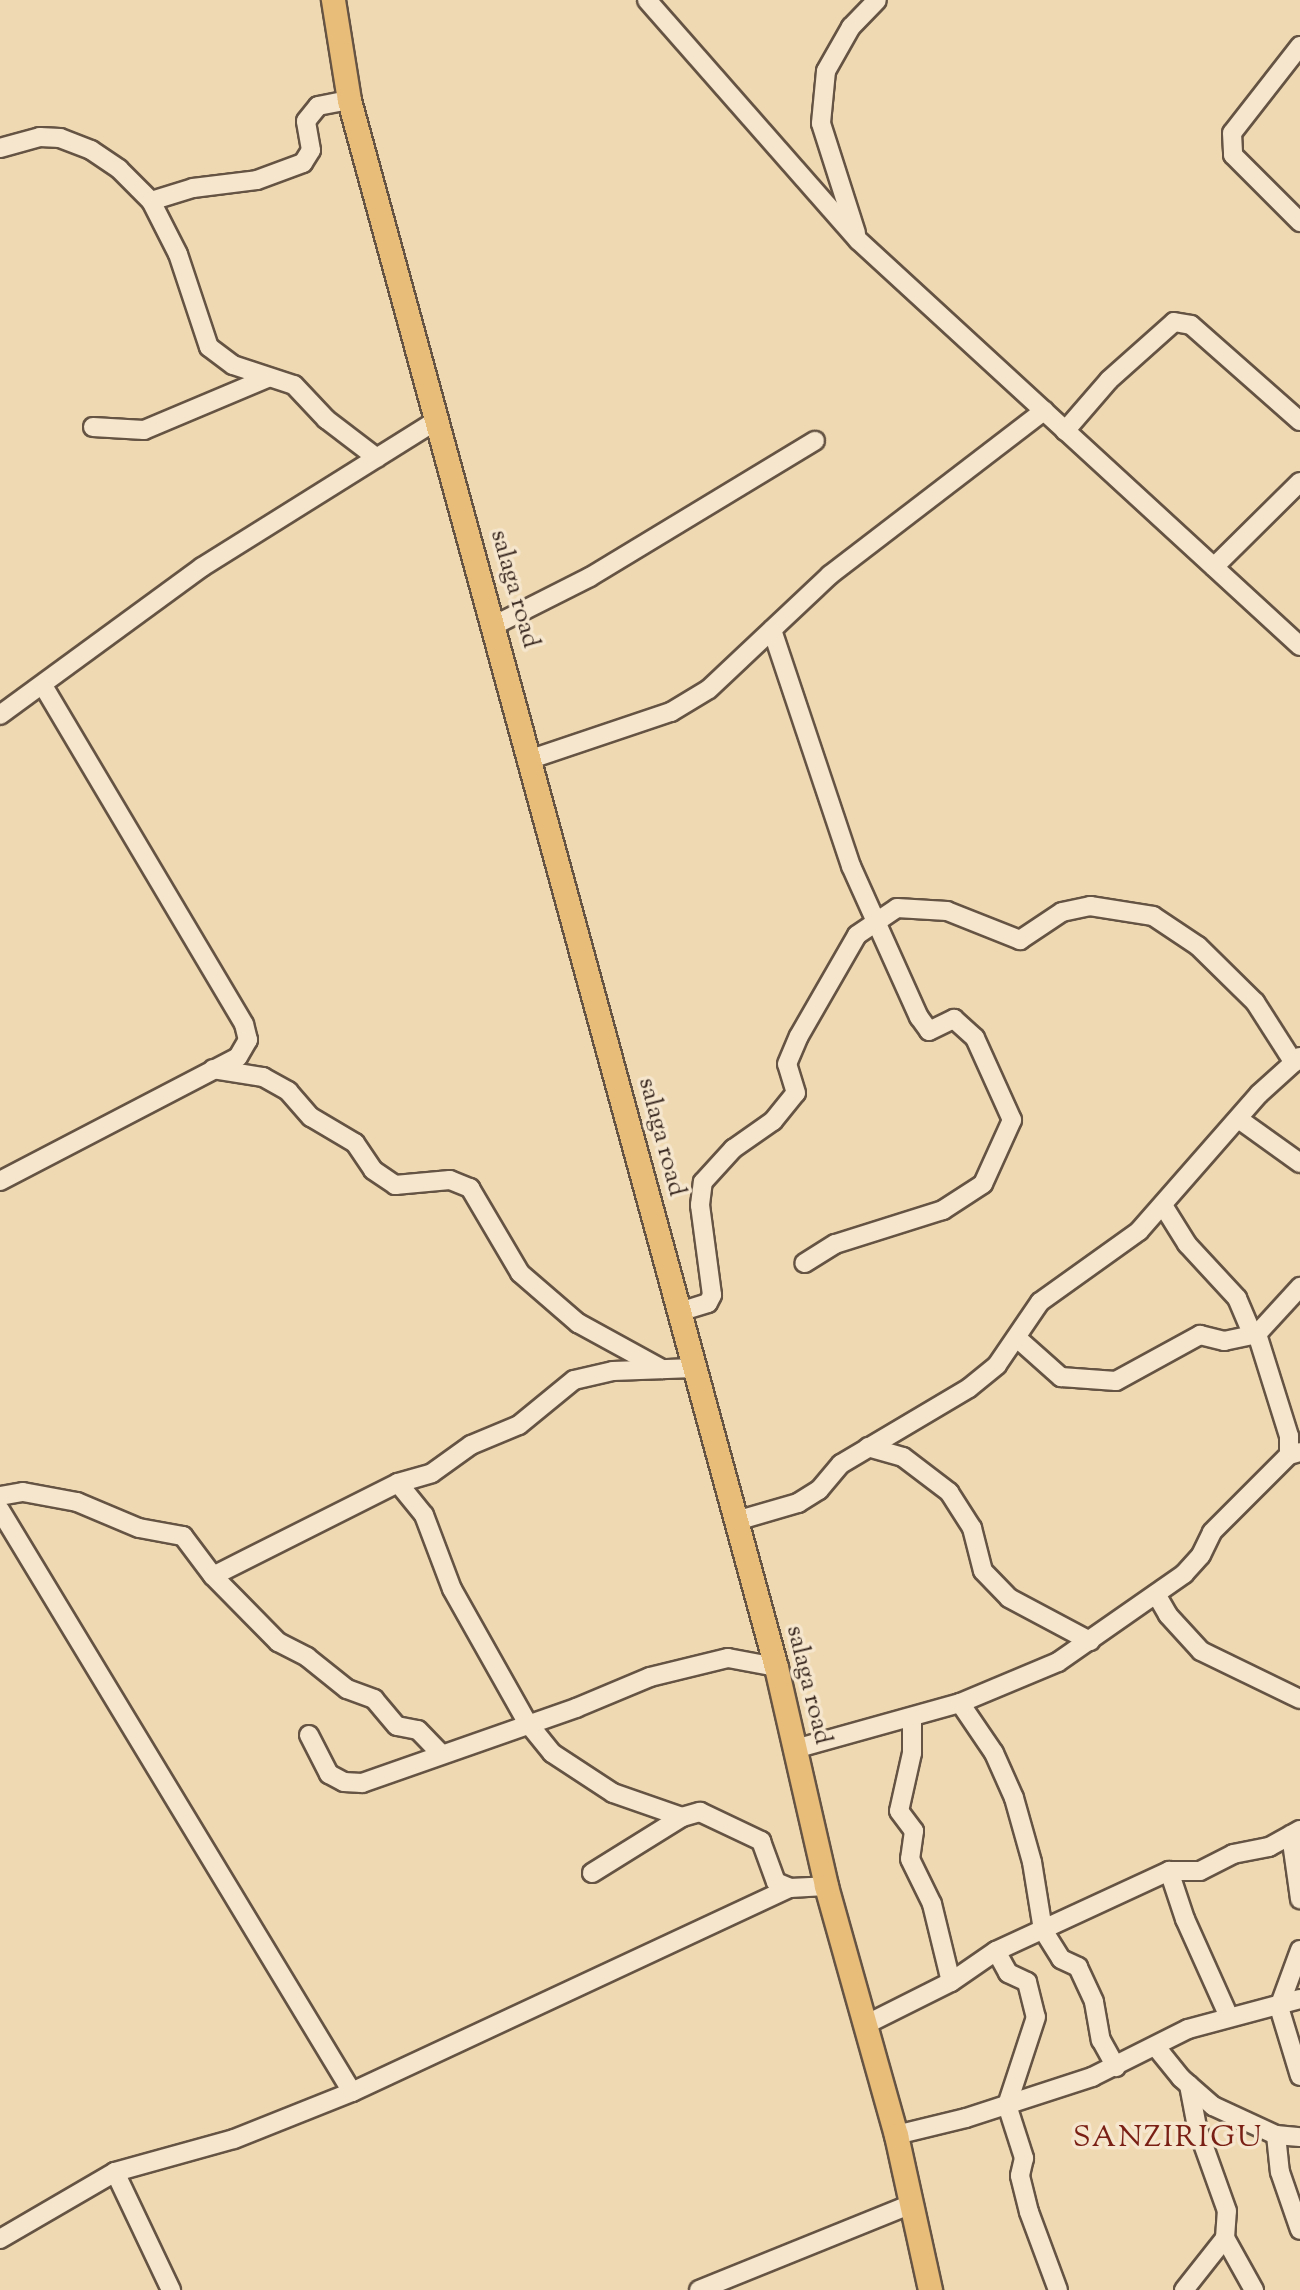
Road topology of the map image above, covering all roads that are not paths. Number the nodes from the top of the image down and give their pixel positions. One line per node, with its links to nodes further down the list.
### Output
1 (333, 0): 5 (main road, salaga road)
2 (647, 0): 9 (street)
3 (877, 0): 9 (street)
4 (1300, 46): 8 (street)
5 (349, 100): 7 (street); 13 (main road, salaga road)
6 (0, 148): 7 (street)
7 (150, 201): 10 (street)
8 (1300, 222)
9 (858, 240): 11 (street)
10 (268, 378): 14 (street); 17 (street)
11 (1044, 411): 15 (street); 21 (street)
12 (1300, 421): 15 (street)
13 (436, 422): 17 (street); 20 (main road, salaga road)
14 (93, 427)
15 (1065, 431): 19 (street)
16 (815, 441): 20 (street)
17 (377, 458): 23 (street)
18 (1300, 482): 19 (street)
19 (1214, 567): 22 (street)
20 (495, 625): 25 (main road, salaga road)
21 (772, 630): 25 (street); 26 (street)
22 (1300, 646)
23 (43, 685): 24 (street); 28 (street)
24 (0, 715)
25 (531, 759): 35 (main road, salaga road)
26 (873, 922): 27 (street); 33 (street); 35 (street)
27 (1297, 1060): 29 (street)
28 (213, 1069): 31 (street); 39 (street)
29 (1240, 1120): 30 (street); 32 (street)
30 (1298, 1164)
31 (0, 1181)
32 (1164, 1207): 36 (street); 37 (street)
33 (805, 1263)
34 (1300, 1287): 36 (street)
35 (679, 1312): 38 (main road, salaga road)
36 (1254, 1333): 37 (street); 41 (street)
37 (1017, 1338): 40 (street)
38 (694, 1368): 39 (street); 45 (main road, salaga road)
39 (662, 1369): 42 (street)
40 (868, 1447): 45 (street); 48 (street)
41 (1296, 1456): 47 (street)
42 (398, 1483): 46 (street); 53 (street)
43 (0, 1496): 46 (street)
44 (0, 1510): 76 (street)
45 (736, 1521): 49 (main road, salaga road)
46 (213, 1576): 56 (street)
47 (1156, 1594): 48 (street); 50 (street)
48 (1090, 1641): 51 (street)
49 (776, 1667): 53 (street); 55 (main road, salaga road)
50 (1300, 1699)
51 (960, 1703): 52 (street); 64 (street)
52 (912, 1718): 55 (street); 67 (street)
53 (527, 1722): 56 (street); 57 (street)
54 (309, 1735): 56 (street)
55 (795, 1749): 61 (main road, salaga road)
56 (440, 1753)
57 (682, 1817): 60 (street); 62 (street)
58 (1295, 1833): 59 (street); 63 (street)
59 (1169, 1871): 64 (street); 70 (street)
60 (592, 1873)
61 (826, 1886): 62 (street); 71 (main road, salaga road)
62 (790, 1888): 76 (street)
63 (1300, 1899)
64 (1043, 1930): 66 (street); 73 (street)
65 (1300, 1950): 69 (street)
66 (996, 1951): 67 (street); 77 (street)
67 (951, 1982): 71 (street)
68 (1300, 1999): 69 (street)
69 (1279, 2007): 70 (street); 74 (street)
70 (1229, 2017): 72 (street)
71 (867, 2024): 78 (main road, salaga road)
72 (1156, 2047): 73 (street); 75 (street)
73 (1116, 2067): 77 (street)
74 (1300, 2076)
75 (1189, 2085): 79 (street); 84 (street)
76 (352, 2092): 81 (street)
77 (1007, 2105): 78 (street); 89 (street)
78 (896, 2135): 82 (main road, salaga road)
79 (1276, 2135): 80 (street); 83 (street)
80 (1300, 2137)
81 (115, 2172): 85 (street); 86 (street)
82 (912, 2204): 87 (street); 88 (main road, salaga road)
83 (1300, 2230)
84 (1225, 2238): 90 (street); 91 (street)
85 (0, 2239)
86 (171, 2290)
87 (699, 2290)
88 (930, 2290)
89 (1058, 2290)
90 (1184, 2290)
91 (1254, 2290)

